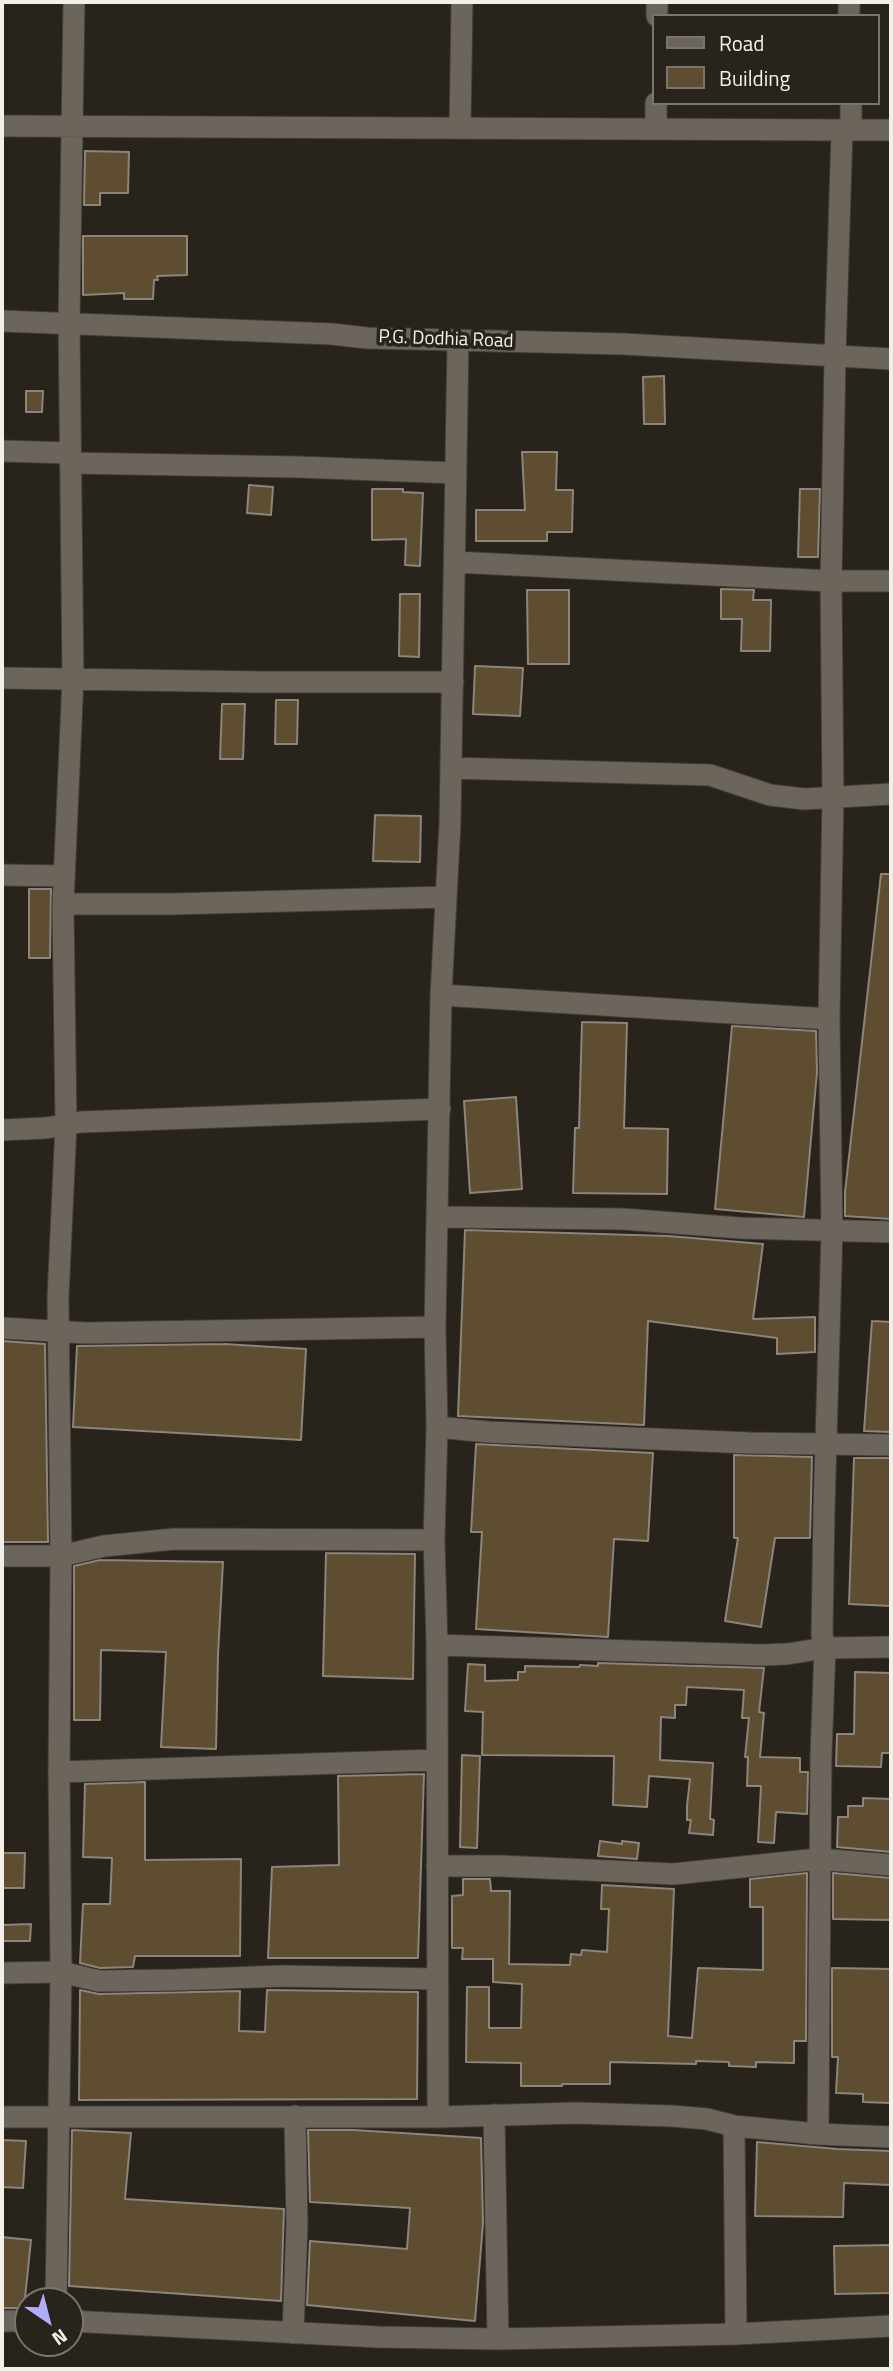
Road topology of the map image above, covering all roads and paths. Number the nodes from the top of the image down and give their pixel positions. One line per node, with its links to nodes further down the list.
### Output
1 (74, 2): 6 (street)
2 (461, 2): 7 (street)
3 (656, 105): 8 (street)
4 (851, 105): 9 (street)
5 (2, 126): 6 (street)
6 (72, 127): 7 (street); 12 (street)
7 (460, 128): 8 (street)
8 (656, 129): 9 (street)
9 (847, 130): 10 (street); 14 (street)
10 (891, 130)
11 (2, 321): 12 (street, P.G. Dodhia Road)
12 (69, 322): 13 (street, P.G. Dodhia Road); 17 (street)
13 (458, 340): 14 (street, P.G. Dodhia Road); 18 (street)
14 (835, 356): 15 (street, P.G. Dodhia Road); 20 (street)
15 (891, 359)
16 (2, 452): 17 (street)
17 (70, 458): 18 (street); 23 (street)
18 (456, 473): 19 (street)
19 (455, 562): 20 (street); 24 (street)
20 (831, 581): 21 (street); 27 (street)
21 (891, 582)
22 (2, 678): 23 (street)
23 (73, 678): 24 (street); 29 (street)
24 (453, 682): 25 (street)
25 (451, 768): 27 (street); 30 (street)
26 (891, 794): 27 (street)
27 (832, 796): 33 (street)
28 (2, 875): 29 (street)
29 (64, 876): 31 (street)
30 (446, 897): 31 (street); 32 (street)
31 (63, 904): 35 (street)
32 (442, 995): 33 (street); 34 (street)
33 (829, 1019): 38 (street)
34 (440, 1110): 35 (street); 37 (street)
35 (66, 1125): 36 (street); 42 (street)
36 (2, 1129)
37 (438, 1217): 38 (street); 40 (street)
38 (832, 1231): 39 (street); 45 (street)
39 (891, 1233)
40 (435, 1327): 42 (street); 43 (street)
41 (2, 1328): 42 (street)
42 (58, 1330): 48 (street)
43 (437, 1427): 45 (street); 46 (street)
44 (891, 1445): 45 (street)
45 (826, 1446): 51 (street)
46 (434, 1540): 48 (street); 49 (street)
47 (2, 1556): 48 (street)
48 (61, 1556): 53 (street)
49 (437, 1645): 51 (street); 52 (street)
50 (891, 1647): 51 (street)
51 (825, 1648): 54 (street)
52 (436, 1760): 53 (street); 56 (street)
53 (59, 1772): 57 (street)
54 (819, 1859): 55 (street); 56 (street); 66 (street)
55 (891, 1865)
56 (437, 1866): 59 (street)
57 (61, 1972): 58 (street); 59 (street); 60 (street)
58 (2, 1973)
59 (437, 1979): 64 (street)
60 (58, 2115): 62 (street); 63 (street); 68 (street)
61 (494, 2115): 64 (street); 65 (street); 73 (street)
62 (295, 2116): 64 (street); 71 (street)
63 (2, 2117)
64 (438, 2117)
65 (734, 2126): 66 (street); 72 (street)
66 (818, 2134): 67 (street)
67 (891, 2137)
68 (56, 2287)
69 (84, 2322): 71 (street)
70 (891, 2326): 72 (street)
71 (293, 2333): 73 (street)
72 (736, 2334): 73 (street)
73 (498, 2339)

